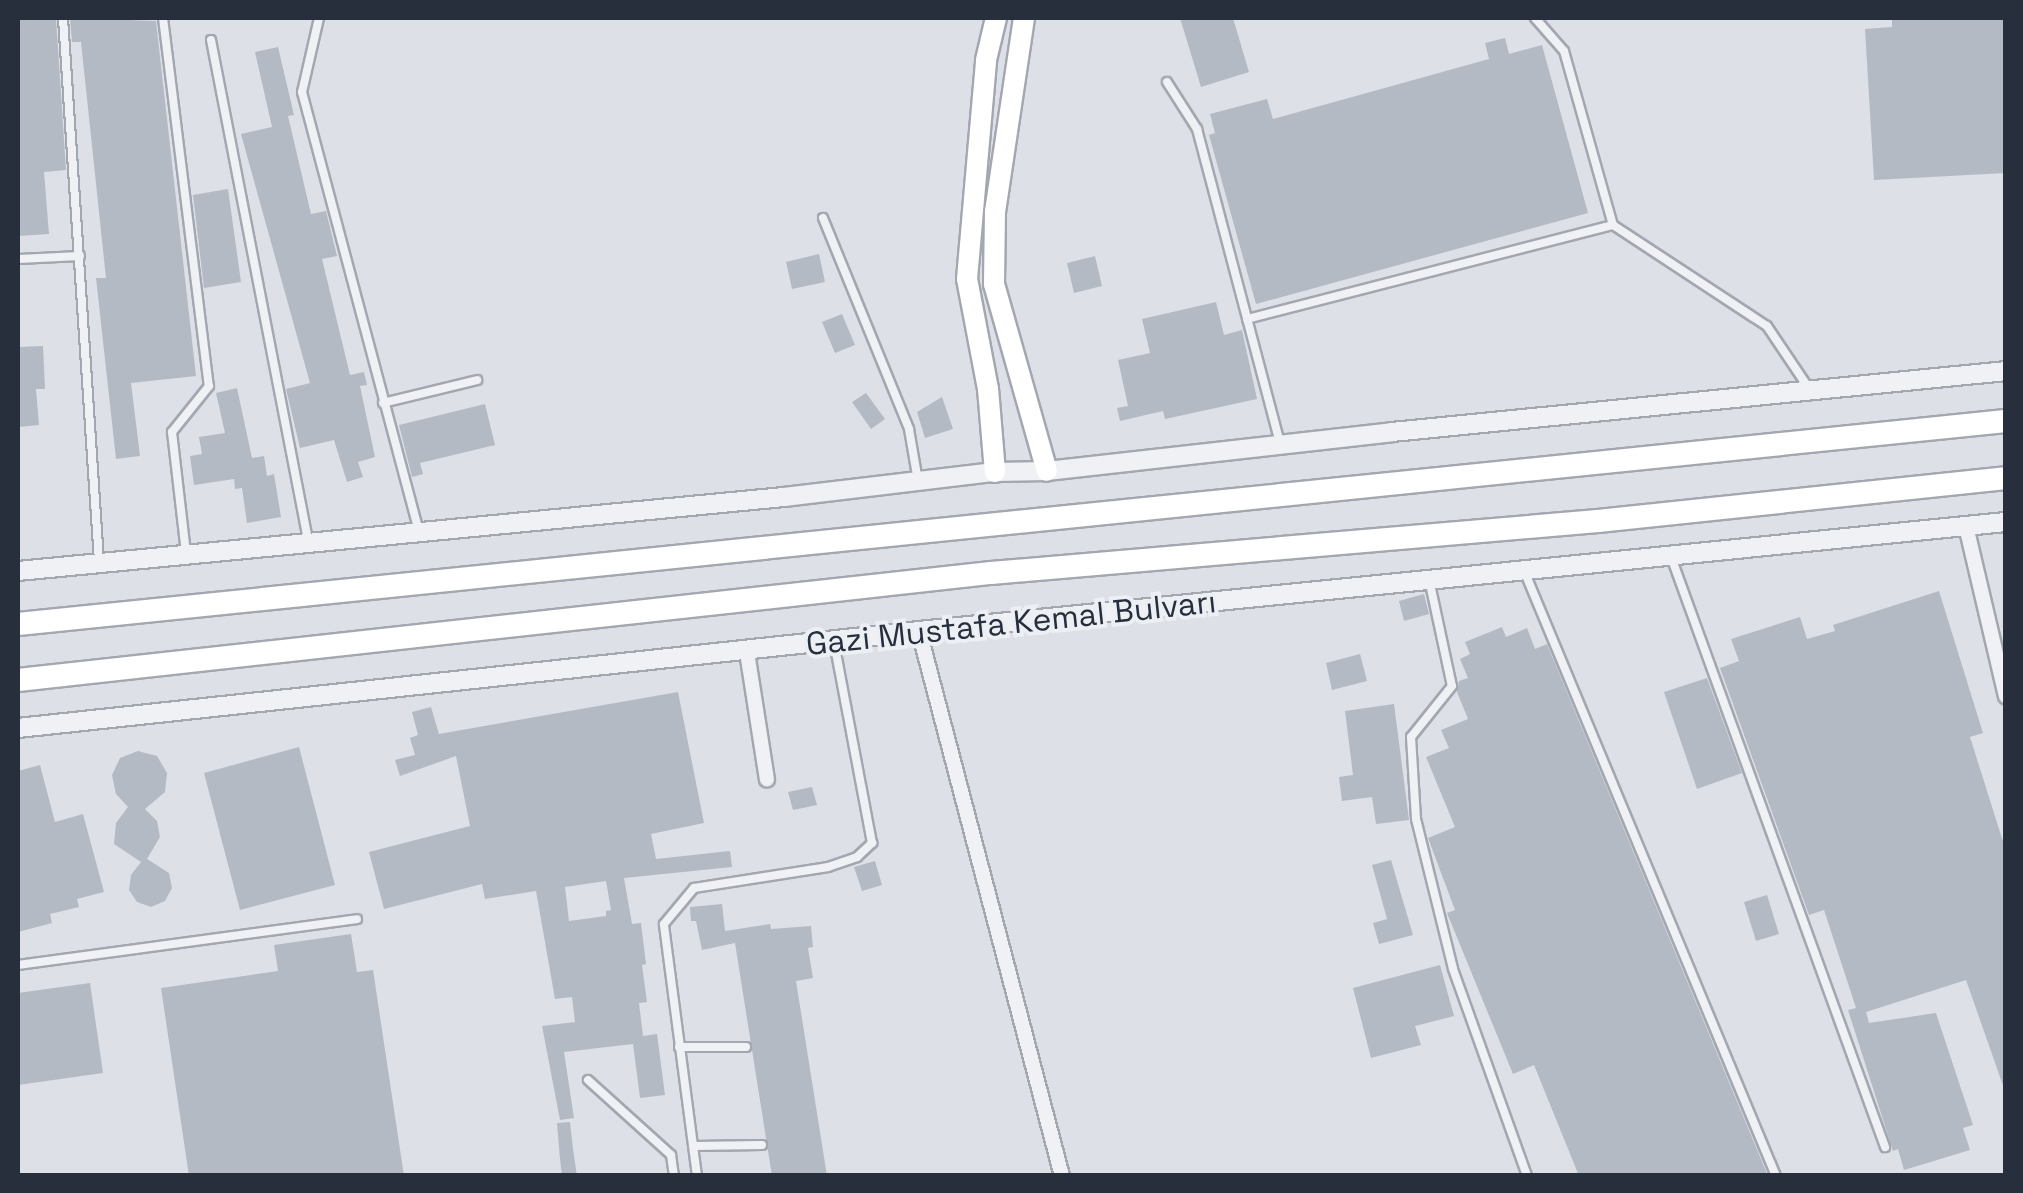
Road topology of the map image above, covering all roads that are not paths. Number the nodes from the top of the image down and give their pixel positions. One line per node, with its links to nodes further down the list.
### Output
1 (63, 18): 11 (lane)
2 (163, 18): 28 (lane)
3 (319, 18): 17 (lane)
4 (996, 18): 20 (main road)
5 (1024, 18): 21 (main road)
6 (1534, 18): 10 (lane)
7 (211, 40): 27 (lane)
8 (1167, 82): 13 (lane)
9 (823, 218): 23 (lane)
10 (1613, 225): 13 (lane); 16 (lane)
11 (80, 256): 12 (lane); 30 (lane)
12 (18, 259)
13 (1247, 319): 19 (lane)
14 (2006, 371): 16 (street)
15 (477, 380): 17 (lane)
16 (1810, 390): 19 (street)
17 (383, 403): 26 (lane)
18 (2006, 420): 34 (highway)
19 (1280, 444): 21 (street)
20 (995, 472): 21 (street); 23 (street)
21 (1047, 472)
22 (2006, 478): 38 (highway, Gazi Mustafa Kemal Bulvarı)
23 (918, 483): 26 (street)
24 (2006, 522): 25 (street, Gazi Mustafa Kemal Bulvarı)
25 (1966, 526): 29 (street, Gazi Mustafa Kemal Bulvarı); 39 (street)
26 (419, 531): 27 (street)
27 (308, 544): 28 (street)
28 (186, 553): 30 (street)
29 (1670, 554): 31 (street, Gazi Mustafa Kemal Bulvarı); 49 (lane)
30 (99, 562): 32 (street)
31 (1523, 568): 33 (street, Gazi Mustafa Kemal Bulvarı); 54 (lane)
32 (18, 571)
33 (1429, 579): 35 (street, Gazi Mustafa Kemal Bulvarı); 53 (lane)
34 (18, 624)
35 (920, 630): 36 (street, Gazi Mustafa Kemal Bulvarı); 52 (street)
36 (834, 642): 37 (street, Gazi Mustafa Kemal Bulvarı); 44 (lane)
37 (747, 652): 40 (street, Gazi Mustafa Kemal Bulvarı); 41 (street)
38 (18, 680)
39 (2006, 696)
40 (18, 728)
41 (766, 779)
42 (357, 918): 43 (lane)
43 (18, 965)
44 (679, 1047): 45 (lane); 48 (lane)
45 (746, 1047)
46 (588, 1080): 50 (lane)
47 (762, 1144): 48 (lane)
48 (694, 1146): 51 (lane)
49 (1884, 1147)
50 (674, 1176)
51 (697, 1176)
52 (1062, 1176)
53 (1527, 1176)
54 (1776, 1176)

